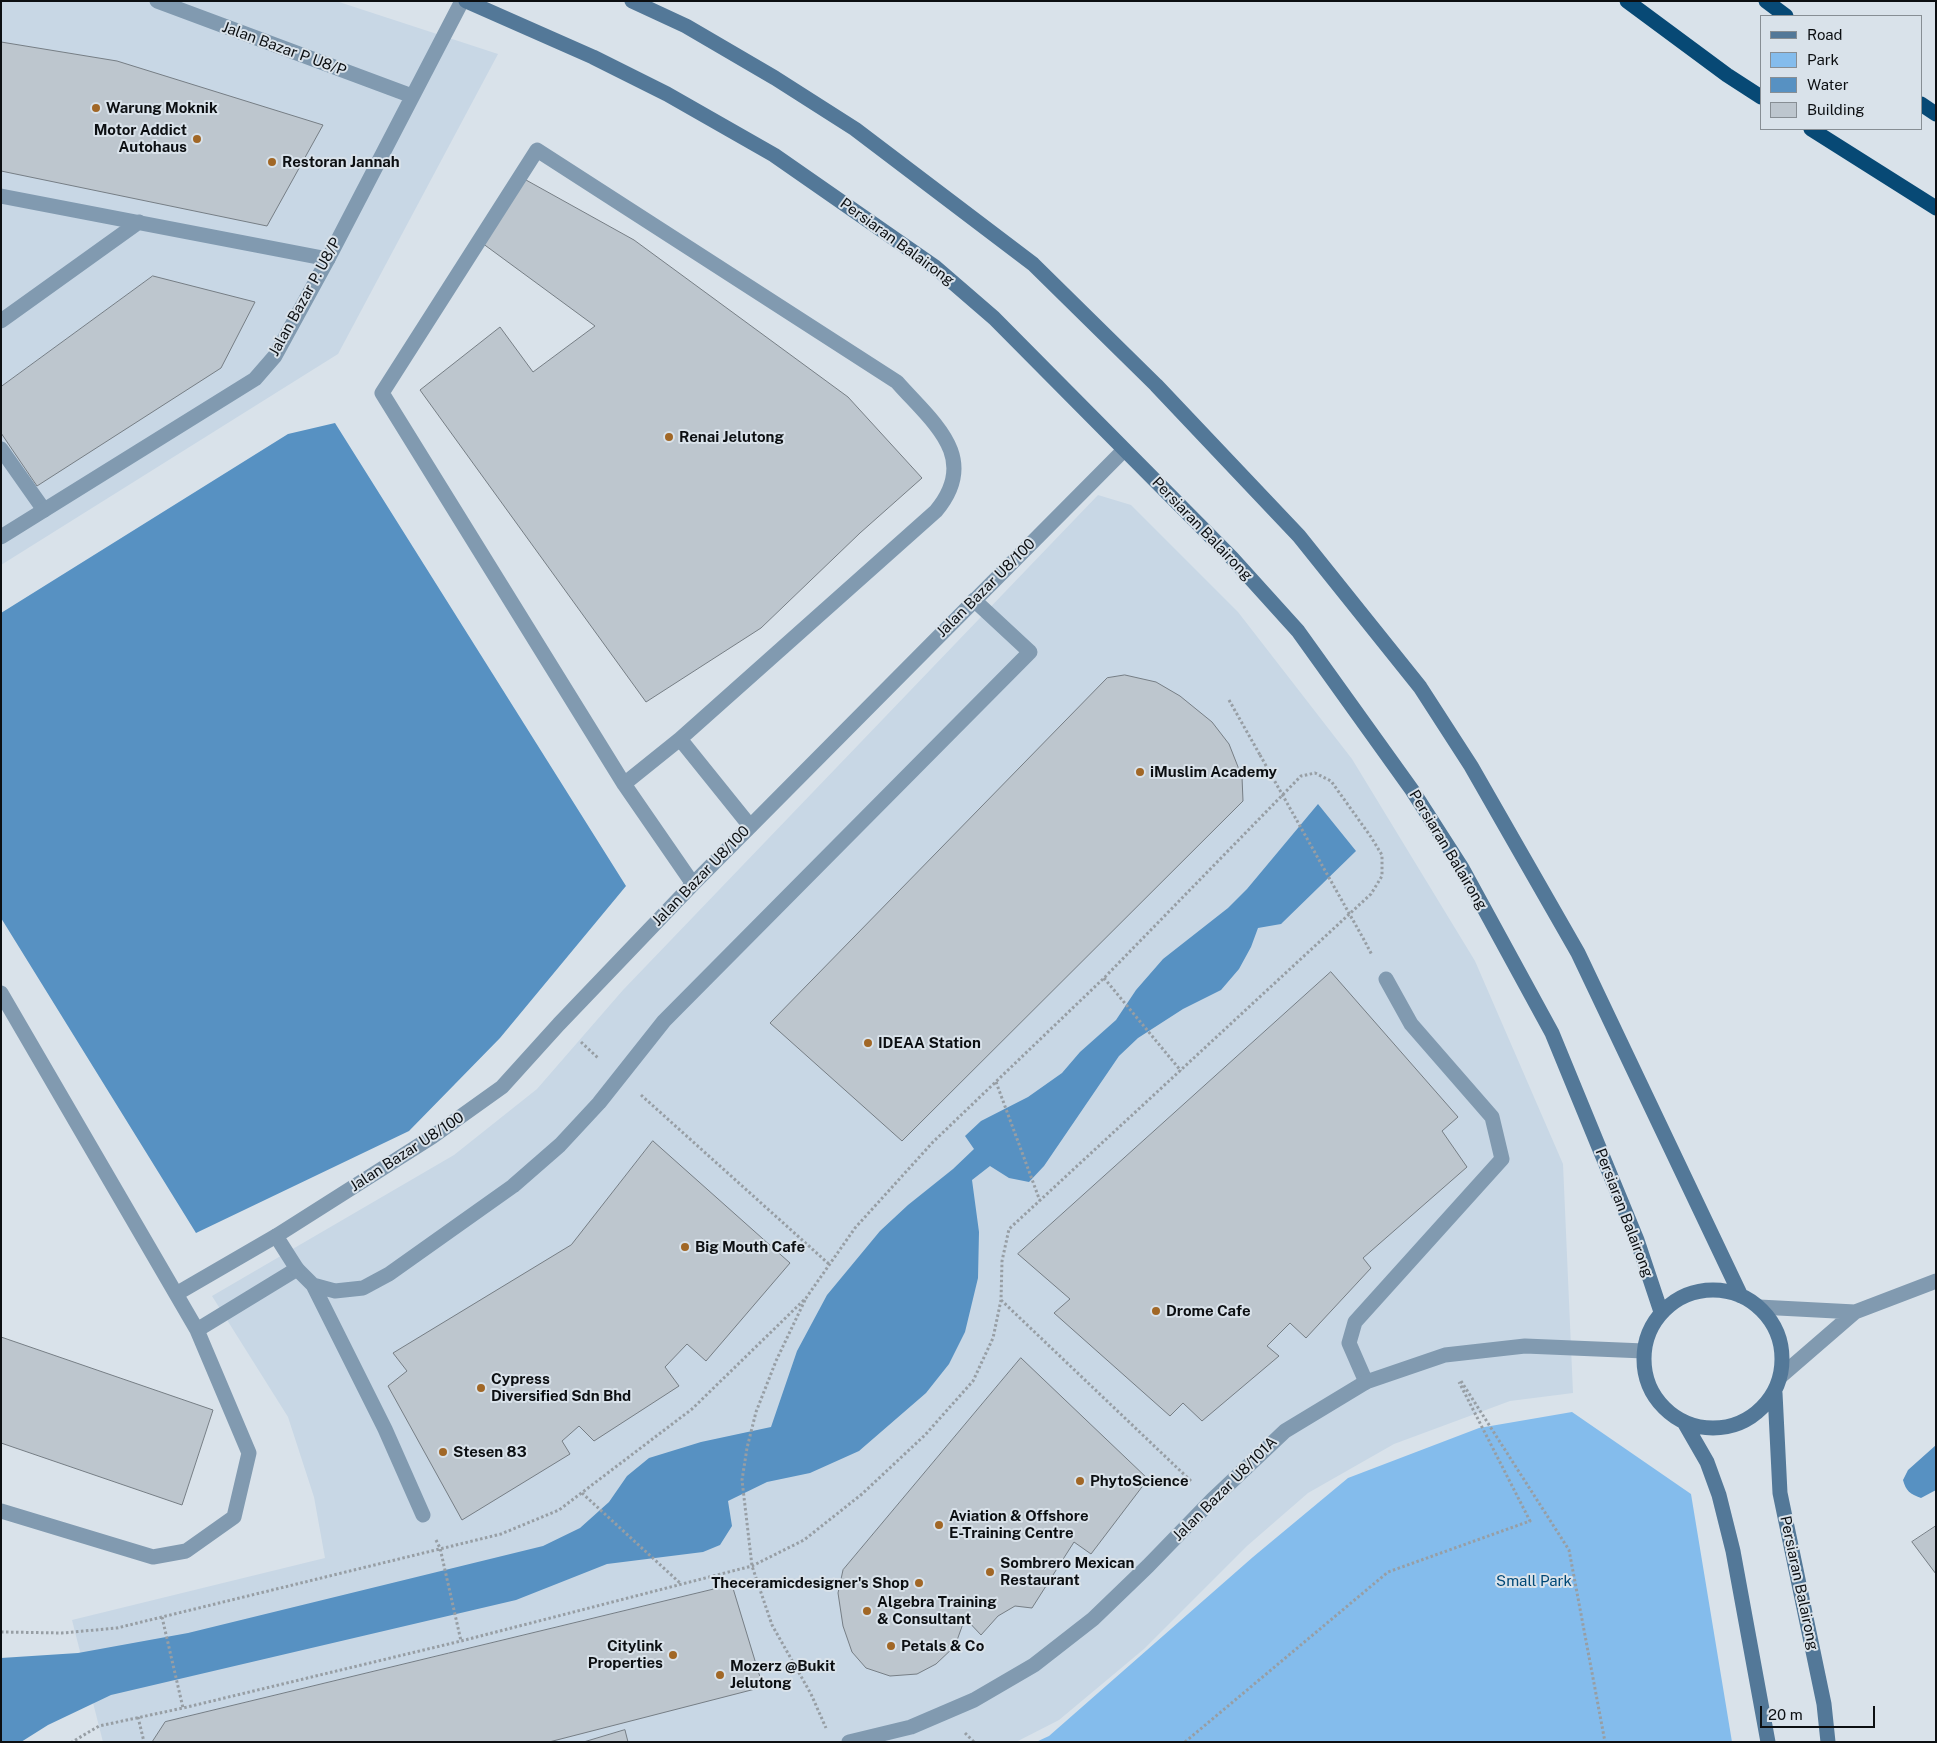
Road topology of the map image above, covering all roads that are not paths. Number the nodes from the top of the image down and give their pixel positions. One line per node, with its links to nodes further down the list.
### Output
1 (157, 1): 7 (street, Jalan Bazar P U8/P)
2 (464, 1): 7 (street, Jalan Bazar P. U8/P); 18 (street, Persiaran Balairong)
3 (632, 1): 33 (street)
4 (1627, 1): 8 (highway)
5 (1766, 1): 6 (highway)
6 (1785, 15)
7 (412, 96): 15 (street, Jalan Bazar P. U8/P)
8 (1760, 96)
9 (1922, 105): 10 (highway)
10 (1936, 114)
11 (1813, 130): 13 (highway)
12 (1, 196): 14 (street)
13 (1936, 208)
14 (139, 222): 15 (street); 16 (street)
15 (328, 259): 19 (street, Jalan Bazar P. U8/P)
16 (1, 321)
17 (1, 449): 19 (street)
18 (1124, 450): 21 (street, Jalan Bazar U8/100); 35 (street, Persiaran Balairong)
19 (44, 510): 20 (street, Jalan Bazar P. U8/P)
20 (1, 536)
21 (974, 600): 24 (street, Jalan Bazar U8/100); 31 (street)
22 (680, 739): 23 (street); 23 (street); 24 (street)
23 (624, 784): 25 (street)
24 (750, 826): 25 (street, Jalan Bazar U8/100)
25 (693, 884): 28 (street, Jalan Bazar U8/100)
26 (1386, 979): 40 (street)
27 (1, 993): 32 (street)
28 (276, 1236): 29 (street); 32 (street, Jalan Bazar U8/100)
29 (296, 1270): 31 (street); 37 (street)
30 (1936, 1281): 36 (street)
31 (313, 1285): 44 (street)
32 (176, 1294): 37 (street)
33 (1741, 1296): 34 (street); 35 (street)
34 (1759, 1307): 36 (street); 39 (street)
35 (1661, 1312): 38 (street)
36 (1855, 1312): 39 (street)
37 (197, 1330): 43 (street)
38 (1644, 1351): 40 (street, Jalan Bazar U8/101A); 42 (street)
39 (1781, 1376): 41 (street)
40 (1366, 1382): 45 (street, Jalan Bazar U8/101A)
41 (1774, 1392): 42 (street); 47 (street, Persiaran Balairong)
42 (1684, 1422): 46 (street)
43 (1, 1511)
44 (423, 1515)
45 (849, 1742)
46 (1768, 1742)
47 (1828, 1742)

